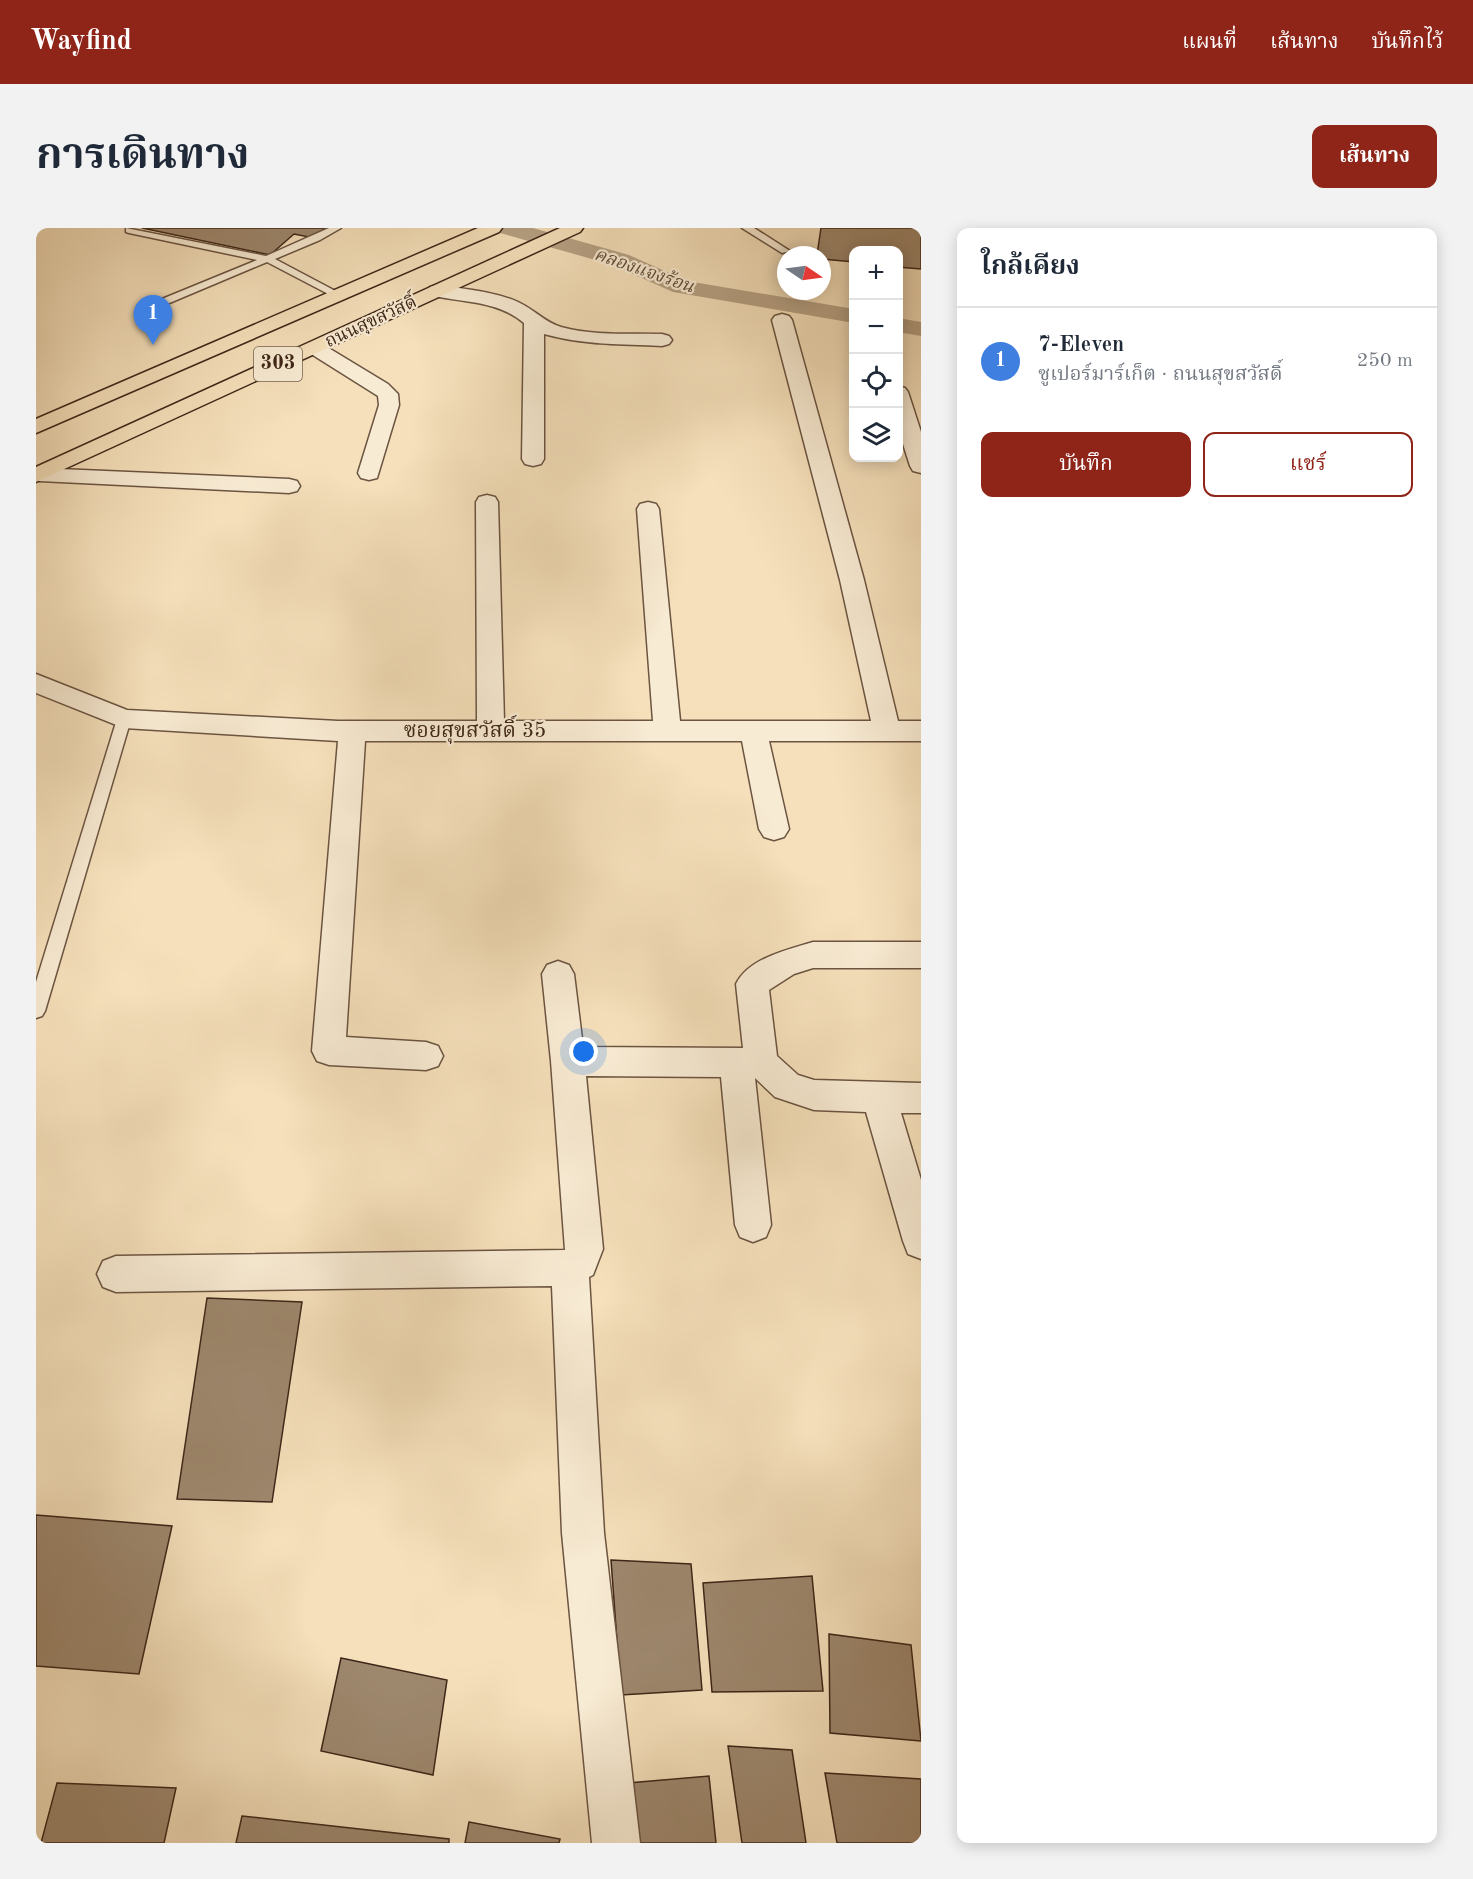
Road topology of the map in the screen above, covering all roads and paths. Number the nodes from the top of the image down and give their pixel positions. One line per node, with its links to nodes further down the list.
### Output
1 (336, 228): 7 (lane)
2 (493, 228): 9 (main road, ถนนสุขสวัสดิ์ / 303)
3 (747, 228): 6 (lane)
4 (129, 230): 7 (lane)
5 (569, 230): 8 (main road, ถนนสุขสวัสดิ์ / 303)
6 (777, 246)
7 (268, 259): 9 (lane); 10 (lane)
8 (437, 291): 12 (street); 14 (main road, ถนนสุขสวัสดิ์ / 303)
9 (339, 295): 18 (main road, ถนนสุขสวัสดิ์ / 303)
10 (144, 310)
11 (782, 320): 31 (street)
12 (534, 322): 13 (street); 19 (street)
13 (663, 340)
14 (315, 348): 21 (street); 22 (main road, ถนนสุขสวัสดิ์ / 303)
15 (921, 389): 16 (street)
16 (903, 390)
17 (903, 407): 20 (street)
18 (36, 427)
19 (533, 459)
20 (921, 466)
21 (369, 473)
22 (37, 474): 23 (street)
23 (289, 486)
24 (487, 501): 29 (street)
25 (648, 509): 30 (street)
26 (36, 682): 27 (street, ซอยสุขสวัสดิ์ 35)
27 (124, 719): 28 (street, ซอยสุขสวัสดิ์ 35); 37 (lane)
28 (352, 731): 29 (street, ซอยสุขสวัสดิ์ 35); 38 (street)
29 (491, 731): 30 (street, ซอยสุขสวัสดิ์ 35)
30 (667, 731): 33 (street, ซอยสุขสวัสดิ์ 35)
31 (887, 731): 32 (street, ซอยสุขสวัสดิ์ 35); 33 (street, ซอยสุขสวัสดิ์ 35)
32 (921, 731)
33 (754, 732): 34 (street)
34 (774, 829)
35 (921, 955): 40 (street)
36 (558, 974): 39 (street)
37 (36, 1011)
38 (426, 1056)
39 (568, 1061): 40 (street); 45 (street)
40 (748, 1063): 41 (street); 43 (street)
41 (879, 1097): 42 (street); 44 (street)
42 (921, 1098)
43 (753, 1225)
44 (921, 1242)
45 (570, 1268): 46 (street); 47 (street)
46 (116, 1274)
47 (616, 1843)

